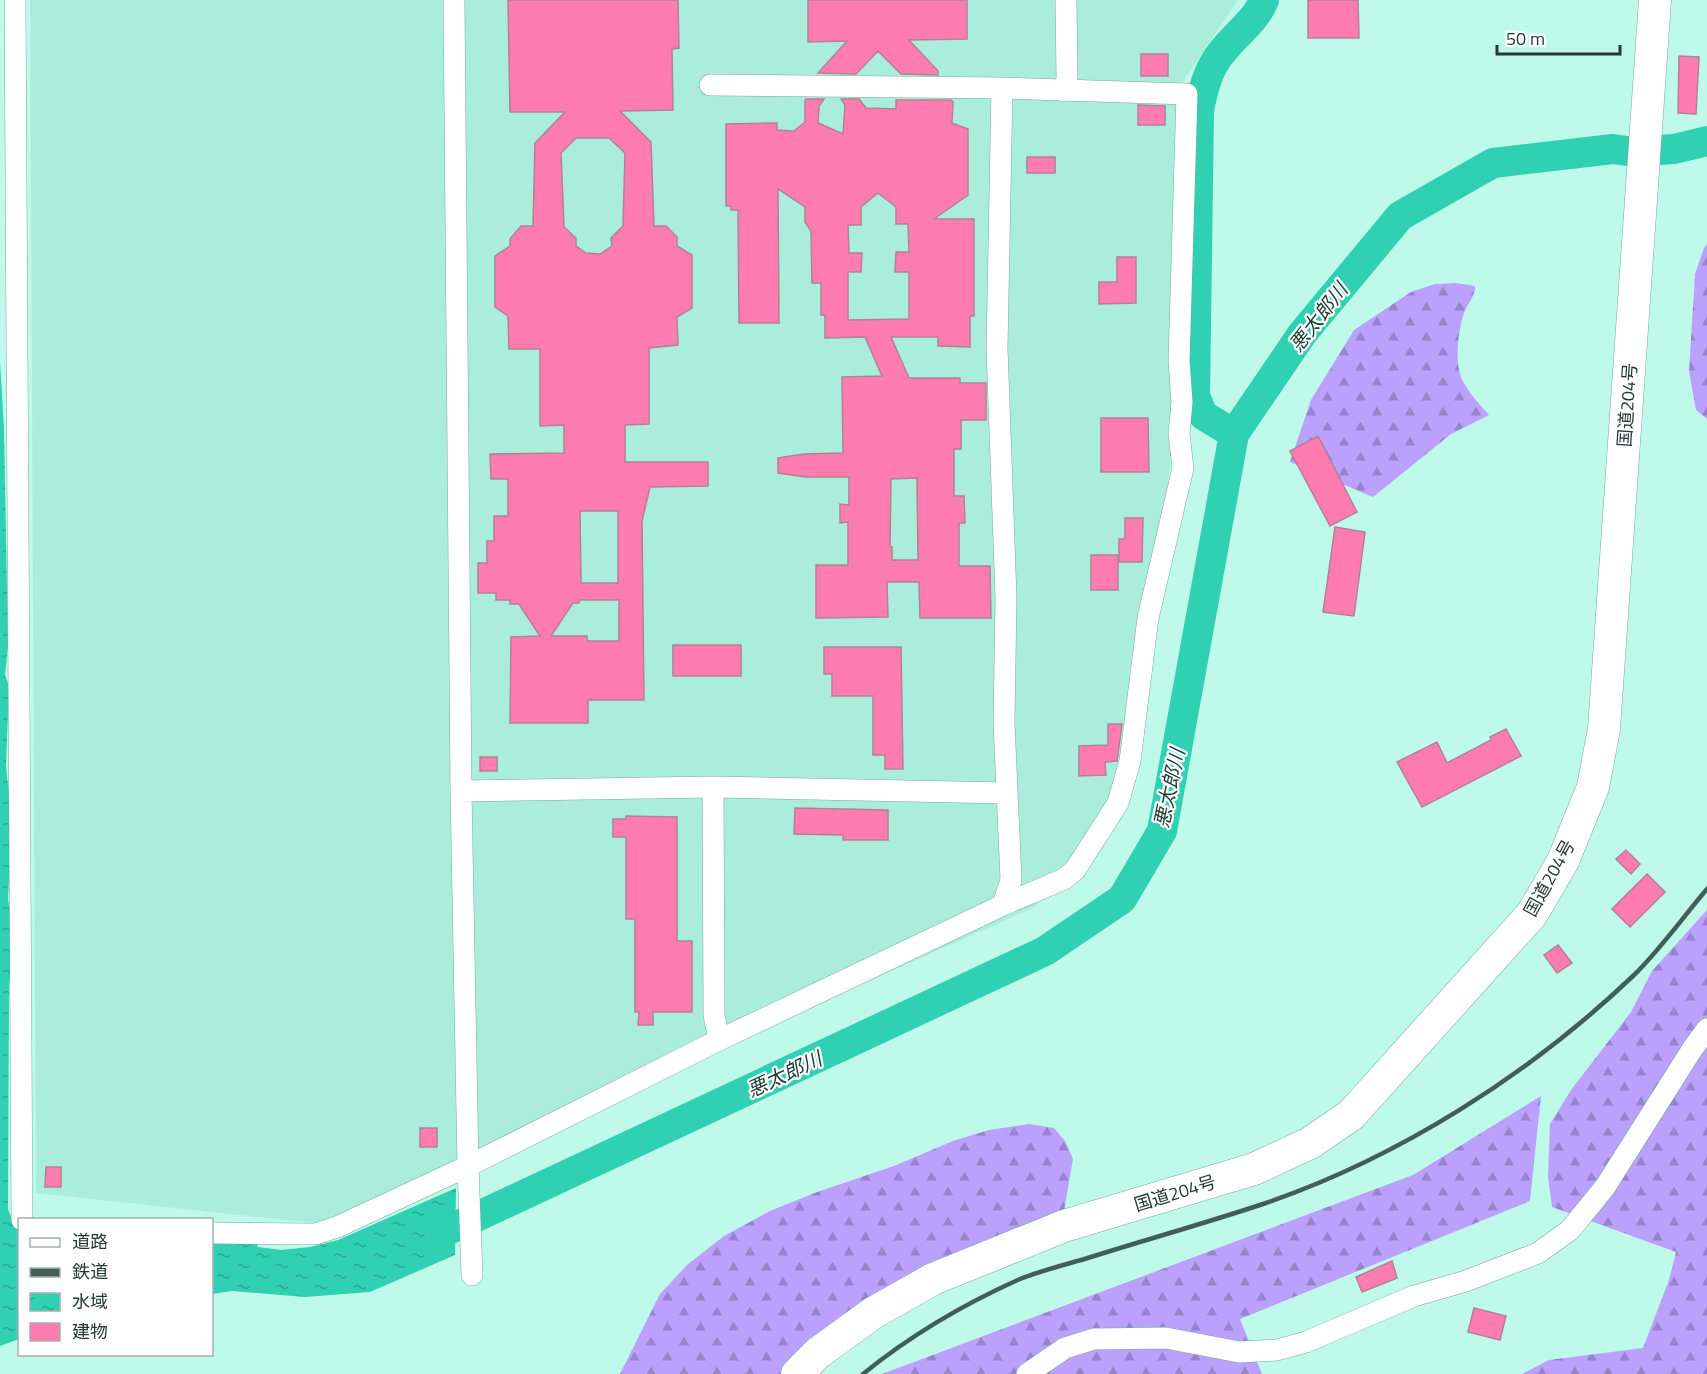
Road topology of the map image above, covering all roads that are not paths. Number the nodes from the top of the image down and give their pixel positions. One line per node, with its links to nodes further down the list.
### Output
1 (15, 0): 15 (street)
2 (454, 0): 9 (street)
3 (1066, 0): 7 (street)
4 (1654, 0): 18 (highway, 国道204号)
5 (710, 85): 6 (street)
6 (1002, 88): 7 (street); 10 (street)
7 (1064, 91): 11 (street)
8 (712, 787): 9 (street); 10 (street); 13 (street)
9 (461, 791): 14 (street)
10 (1006, 793): 11 (street)
11 (1003, 905): 13 (street)
12 (1707, 1029): 19 (street)
13 (719, 1040): 14 (street)
14 (468, 1166): 16 (street); 17 (street)
15 (22, 1218)
16 (213, 1233)
17 (472, 1275)
18 (797, 1374)
19 (1027, 1374)

